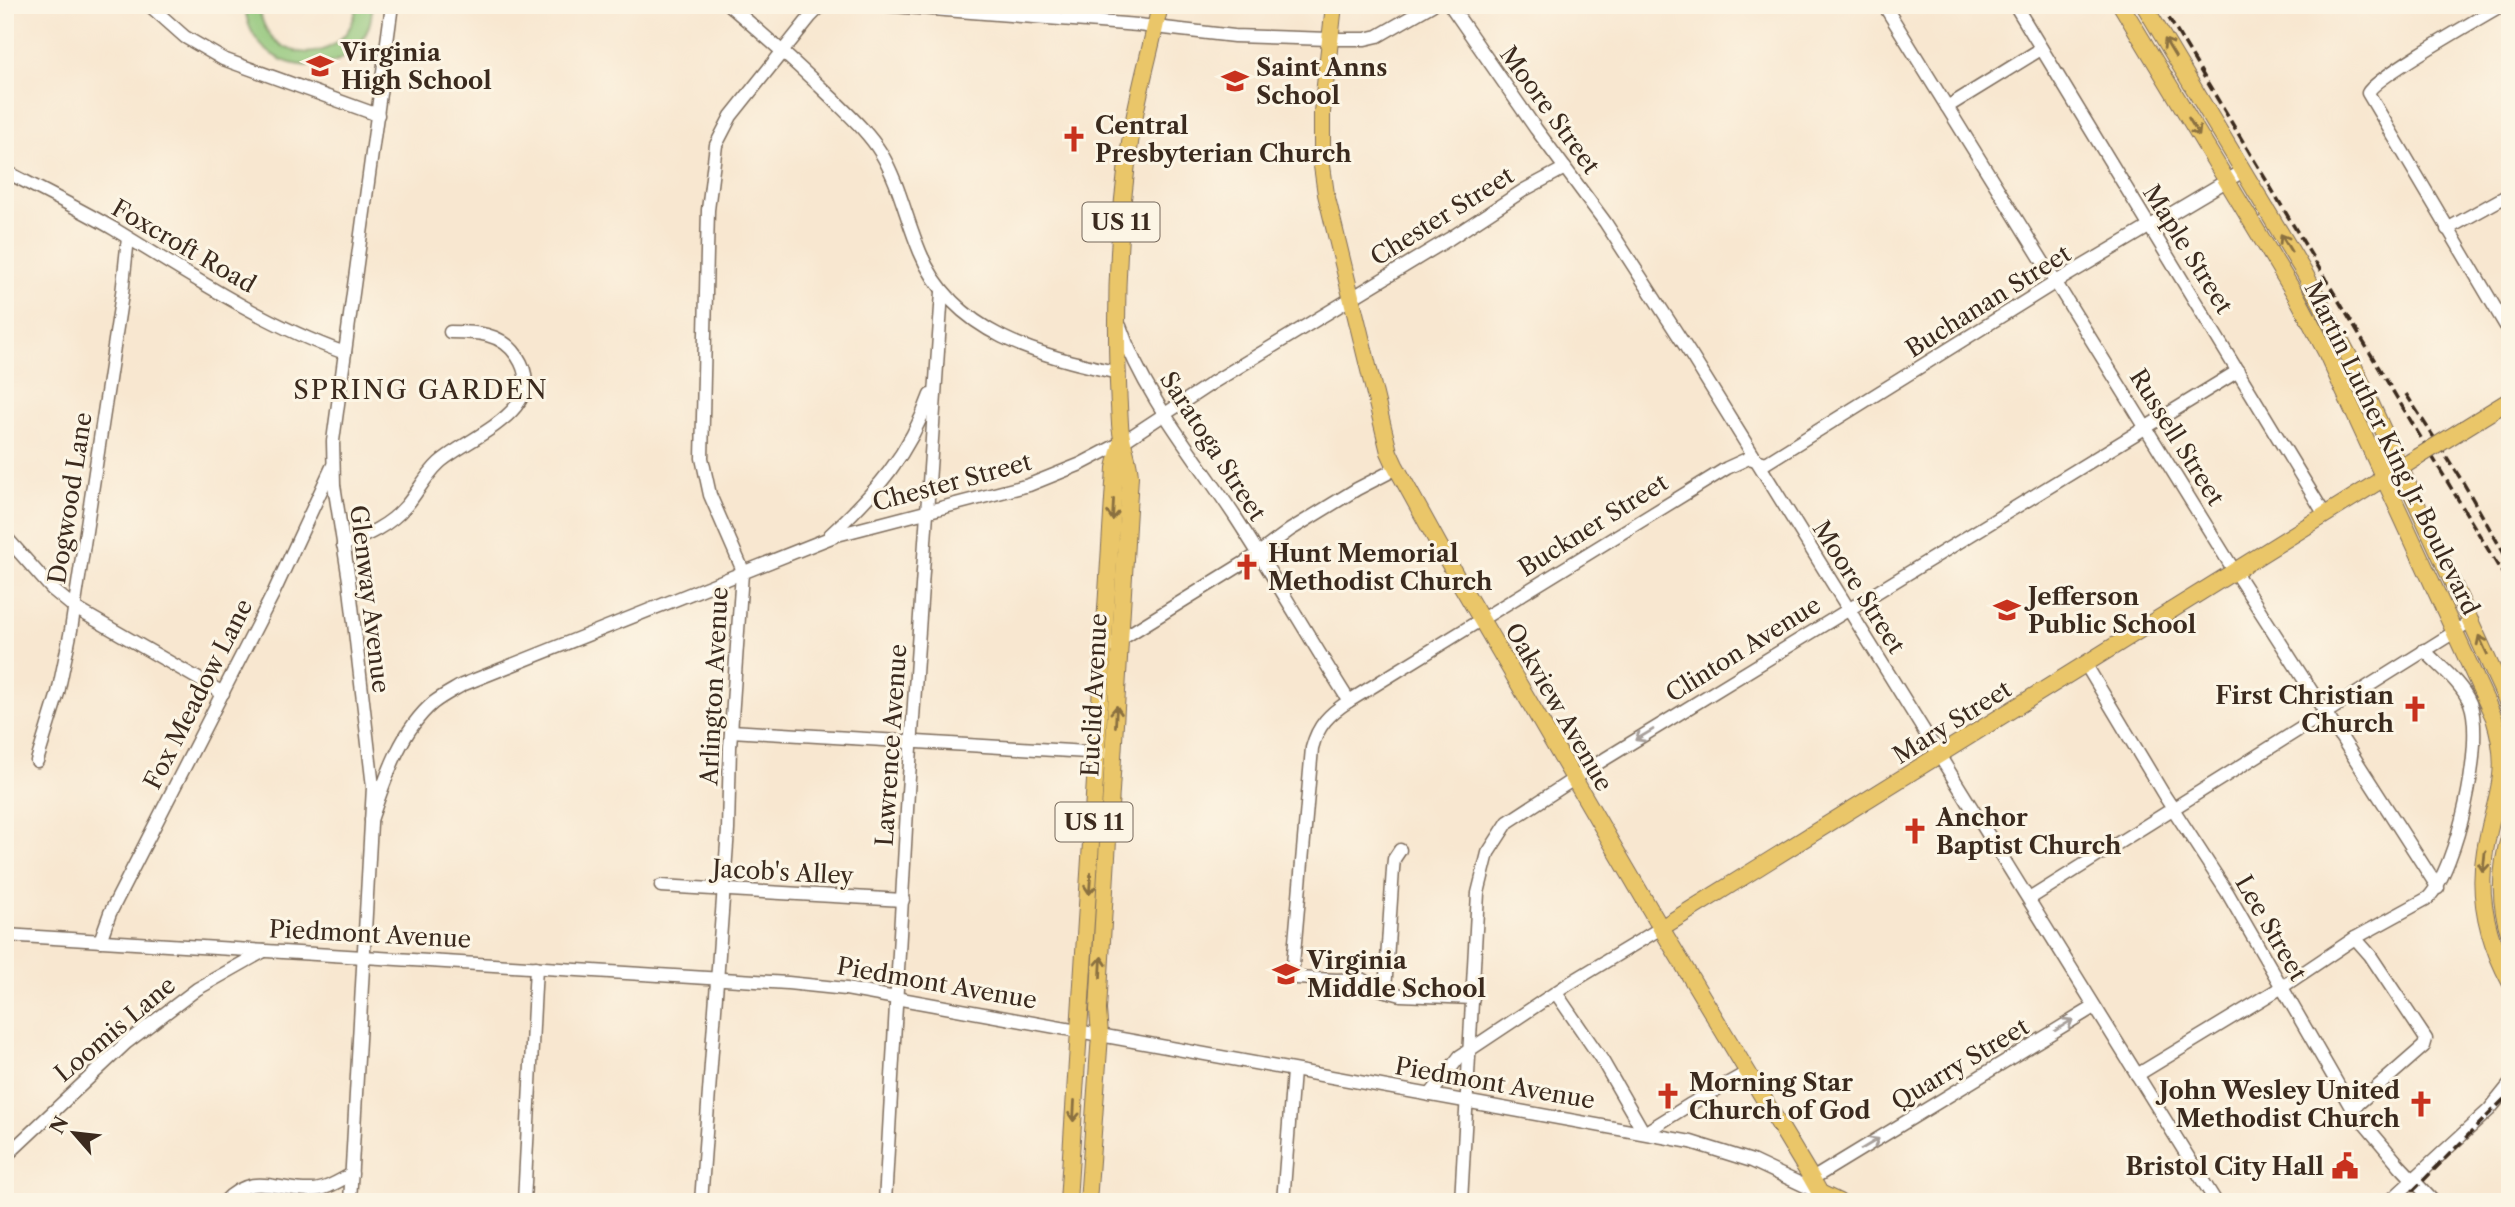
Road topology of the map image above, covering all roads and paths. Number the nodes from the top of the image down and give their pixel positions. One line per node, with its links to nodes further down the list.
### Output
1 (149, 5): 22 (street)
2 (392, 5): 22 (street, Glenway Avenue)
3 (729, 5): 20 (street)
4 (802, 5): 5 (street)
5 (808, 5)
6 (822, 5): 20 (street, Arlington Avenue)
7 (880, 5): 17 (street)
8 (1160, 5): 17 (main road, Euclid Avenue / US 11)
9 (1334, 5): 18 (main road, Oakview Avenue)
10 (1432, 5): 18 (street)
11 (1450, 5): 23 (street, Moore Street)
12 (1884, 5): 21 (street, Russell Street)
13 (2015, 5): 19 (street, Maple Street)
14 (2122, 5): 26 (main road, Martin Luther King Jr Boulevard, one-way to 26)
15 (2144, 5): 25 (main road, Martin Luther King Jr Boulevard, one-way to 15)
16 (2502, 5): 29 (street)
17 (1155, 28): 18 (street); 34 (main road, Euclid Avenue / US 11)
18 (1330, 39): 33 (main road, Oakview Avenue)
19 (2041, 49): 21 (street); 28 (street, Maple Street)
20 (782, 52): 32 (street); 58 (street, Arlington Avenue)
21 (1947, 107): 31 (street, Russell Street)
22 (378, 116): 37 (street, Glenway Avenue)
23 (1565, 168): 33 (street, Chester Street); 45 (street, Moore Street)
24 (5, 171): 30 (street, Foxcroft Road)
25 (2243, 172): 26 (street, Buchanan Street); 48 (main road, Martin Luther King Jr Boulevard, one-way to 25)
26 (2226, 180): 28 (street, Buchanan Street); 49 (main road, Martin Luther King Jr Boulevard)
27 (2510, 194): 29 (street)
28 (2149, 227): 31 (street, Buchanan Street); 38 (street, Maple Street)
29 (2448, 229): 36 (street)
30 (128, 238): 37 (street, Foxcroft Road); 59 (street, Dogwood Lane)
31 (2056, 282): 43 (street, Russell Street); 45 (street, Buchanan Street)
32 (942, 292): 39 (street); 40 (street, Lawrence Avenue)
33 (1351, 297): 42 (street, Chester Street); 46 (main road, Oakview Avenue)
34 (1117, 316): 39 (main road, Euclid Avenue / US 11); 42 (street, Saratoga Street)
35 (450, 332): 54 (street)
36 (2510, 333)
37 (345, 353): 47 (street, Glenway Avenue)
38 (2238, 371): 43 (street, Clinton Avenue); 51 (street, Maple Street)
39 (1119, 373): 44 (main road, Euclid Avenue / US 11)
40 (935, 377): 50 (street, Lawrence Avenue); 53 (street)
41 (2510, 400): 48 (main road, Mary Street, bridge)
42 (1167, 414): 44 (street, Chester Street); 56 (street, Saratoga Street)
43 (2146, 428): 57 (street, Russell Street); 60 (street, Clinton Avenue)
44 (1121, 443): 50 (street, Chester Street); 55 (main road, Euclid Avenue / US 11)
45 (1755, 460): 60 (street, Moore Street); 61 (street, Buckner Street)
46 (1395, 465): 56 (street); 61 (main road, Oakview Avenue)
47 (332, 466): 54 (street, Glenway Avenue); 68 (street, Fox Meadow Lane)
48 (2401, 468): 49 (main road, Mary Street); 62 (main road, Martin Luther King Jr Boulevard)
49 (2385, 477): 51 (main road, Mary Street); 63 (main road, Martin Luther King Jr Boulevard)
50 (927, 512): 53 (street, Chester Street); 73 (street, Lawrence Avenue)
51 (2325, 515): 57 (main road, Mary Street)
52 (5, 536): 59 (street)
53 (825, 540): 58 (street, Chester Street)
54 (343, 545): 79 (street, Glenway Avenue)
55 (1118, 547): 64 (main road, Euclid Avenue / US 11); 65 (main road, Euclid Avenue / US 11)
56 (1258, 554): 64 (street); 69 (street, Saratoga Street)
57 (2235, 572): 67 (main road, Mary Street); 71 (street, Russell Street)
58 (742, 573): 72 (street, Arlington Avenue); 79 (street, Chester Street)
59 (75, 608): 68 (street); 76 (street, Dogwood Lane)
60 (1848, 610): 75 (street, Moore Street); 77 (street, Clinton Avenue, one-way to 77)
61 (1481, 619): 69 (street, Buckner Street); 77 (main road, Oakview Avenue)
62 (2472, 621): 63 (street); 70 (main road, Martin Luther King Jr Boulevard, one-way to 62)
63 (2455, 631): 66 (street); 97 (main road, Martin Luther King Jr Boulevard, one-way to 97)
64 (1120, 640): 65 (street); 74 (main road, Euclid Avenue / US 11, one-way to 64)
65 (1105, 649): 74 (main road, Euclid Avenue / US 11)
66 (2424, 650): 71 (street); 84 (street)
67 (2086, 665): 75 (main road, Mary Street); 78 (street, Lee Street)
68 (223, 693): 92 (street, Fox Meadow Lane)
69 (1349, 701): 99 (street, Buckner Street)
70 (2510, 708)
71 (2325, 713): 78 (street); 84 (street, Russell Street)
72 (731, 731): 73 (street); 85 (street, Arlington Avenue)
73 (912, 742): 74 (street); 87 (street, Lawrence Avenue)
74 (1106, 753): 81 (main road, Euclid Avenue / US 11)
75 (1940, 756): 86 (street, Moore Street); 88 (main road, Mary Street)
76 (37, 761)
77 (1574, 778): 88 (main road, Oakview Avenue); 102 (street, Clinton Avenue)
78 (2174, 808): 86 (street); 98 (street, Lee Street)
79 (371, 820): 94 (street, Glenway Avenue)
80 (2510, 834): 90 (main road)
81 (1100, 847): 104 (main road, Euclid Avenue / US 11, one-way to 104); 105 (main road, Euclid Avenue / US 11, one-way to 81)
82 (1400, 850): 99 (street)
83 (661, 886): 85 (street, Jacob's Alley)
84 (2438, 888): 91 (street)
85 (724, 890): 87 (street, Jacob's Alley); 96 (street, Arlington Avenue)
86 (2029, 899): 103 (street, Moore Street)
87 (903, 901): 101 (street, Lawrence Avenue)
88 (1661, 928): 100 (street, Mary Street); 108 (main road, Oakview Avenue)
89 (5, 935): 92 (street, Piedmont Avenue)
90 (2510, 936)
91 (2356, 938): 98 (street); 113 (street)
92 (100, 940): 93 (street, Piedmont Avenue)
93 (265, 950): 94 (street, Piedmont Avenue); 115 (street, Loomis Lane)
94 (364, 957): 95 (street, Piedmont Avenue); 116 (street, Glenway Avenue)
95 (536, 967): 96 (street, Piedmont Avenue); 121 (street)
96 (716, 979): 101 (street, Piedmont Avenue); 122 (street, Arlington Avenue)
97 (2510, 982)
98 (2282, 987): 109 (street); 113 (street, Lee Street)
99 (1385, 991): 102 (street)
100 (1556, 993): 106 (street, Mary Street); 114 (street)
101 (896, 998): 104 (street, Piedmont Avenue); 123 (street, Lawrence Avenue)
102 (1473, 998): 106 (street, Clinton Avenue)
103 (2094, 1007): 109 (street, Moore Street); 118 (street, Quarry Street, one-way to 103)
104 (1079, 1031): 105 (street, Piedmont Avenue); 124 (main road, Euclid Avenue / US 11, one-way to 124)
105 (1100, 1035): 107 (street, Piedmont Avenue); 125 (main road, Euclid Avenue / US 11)
106 (1471, 1049): 111 (street, Mary Street); 112 (street, Clinton Avenue)
107 (1293, 1071): 111 (street, Piedmont Avenue); 126 (street)
108 (1748, 1072): 114 (street); 118 (main road, Oakview Avenue)
109 (2137, 1075): 129 (street, Moore Street)
110 (2510, 1084): 117 (street)
111 (1430, 1095): 112 (street, Piedmont Avenue)
112 (1467, 1101): 114 (street, Piedmont Avenue); 127 (street, Clinton Avenue)
113 (2352, 1109): 117 (street, Lee Street)
114 (1644, 1133): 118 (street, Piedmont Avenue)
115 (5, 1157)
116 (352, 1174): 119 (street); 120 (street, Glenway Avenue)
117 (2414, 1179): 130 (street); 131 (street, Lee Street)
118 (1816, 1186): 128 (main road, Piedmont Avenue)
119 (224, 1202)
120 (350, 1202)
121 (524, 1202)
122 (701, 1202)
123 (885, 1202)
124 (1068, 1202)
125 (1088, 1202)
126 (1283, 1202)
127 (1461, 1202)
128 (1839, 1202)
129 (2216, 1202)
130 (2389, 1202)
131 (2434, 1202)

